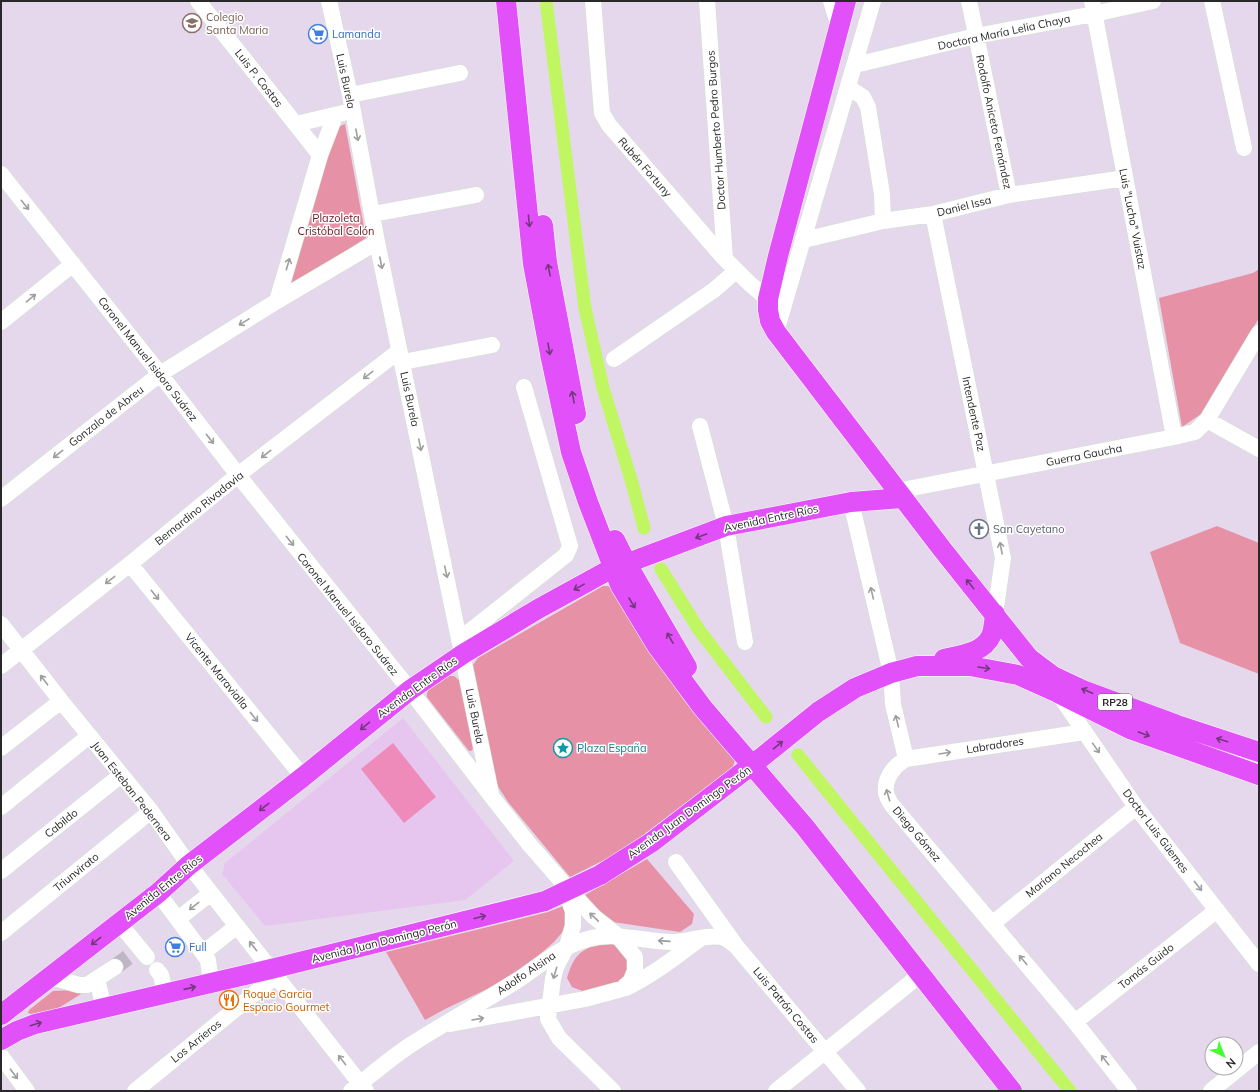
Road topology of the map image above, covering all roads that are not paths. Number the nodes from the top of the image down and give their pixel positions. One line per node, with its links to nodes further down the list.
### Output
1 (198, 1): 21 (street, Luis P. Costas)
2 (329, 1): 19 (street, Luis Burela)
3 (506, 1): 57 (main road, one-way to 57)
4 (515, 1): 57 (main road, one-way to 4)
5 (593, 1): 33 (street, Rubén Fortuny)
6 (707, 1): 33 (street, Doctor Humberto Pedro Burgos)
7 (831, 1): 14 (street)
8 (846, 1): 14 (main road)
9 (873, 1): 16 (street)
10 (969, 1): 15 (street, Rodolfo Aniceto Fernández)
11 (1153, 1): 13 (street, Doctora María Lelia Chaya)
12 (1212, 1): 22 (street)
13 (1093, 7): 15 (street, Doctora María Lelia Chaya); 25 (street, Luis "Lucho" Vuistaz)
14 (839, 27): 36 (main road)
15 (976, 36): 16 (street, Doctora María Lelia Chaya); 27 (street, Rodolfo Aniceto Fernández)
16 (855, 65): 18 (street)
17 (460, 73): 19 (street)
18 (849, 88): 30 (street); 31 (street)
19 (351, 103): 20 (street); 28 (street, Luis Burela, one-way to 28)
20 (335, 116): 21 (street); 23 (street)
21 (296, 124): 23 (street, Luis P. Costas)
22 (1244, 148)
23 (320, 155): 37 (street, one-way to 23)
24 (1, 174): 34 (street, Coronel Manuel Isidoro Suárez, one-way to 34)
25 (1125, 178): 27 (street, Daniel Issa); 48 (street, Luis "Lucho" Vuistaz)
26 (476, 195): 28 (street)
27 (1009, 195): 29 (street, Daniel Issa)
28 (373, 214): 32 (street, Luis Burela)
29 (933, 214): 30 (street, Daniel Issa); 50 (street, Intendente Paz)
30 (883, 221): 31 (street, Daniel Issa)
31 (804, 240): 39 (street)
32 (377, 242): 37 (street, Gonzalo de Abreu); 42 (street, Luis Burela, one-way to 42)
33 (725, 259): 35 (street, Rubén Fortuny)
34 (73, 264): 38 (street, one-way to 34); 44 (street, Coronel Manuel Isidoro Suárez)
35 (736, 271): 36 (street, Rubén Fortuny); 43 (street)
36 (768, 299): 39 (main road)
37 (277, 301): 44 (street, Gonzalo de Abreu, one-way to 44)
38 (1, 322)
39 (776, 332): 52 (main road)
40 (1259, 333): 46 (street)
41 (492, 345): 42 (street, Bernardino Rivadavia)
42 (401, 356): 51 (street, Bernardino Rivadavia, one-way to 51); 61 (street, Luis Burela, one-way to 61)
43 (614, 359)
44 (160, 374): 51 (street, Coronel Manuel Isidoro Suárez, one-way to 51); 53 (street, Gonzalo de Abreu, one-way to 53)
45 (524, 387): 61 (street)
46 (1208, 420): 48 (street, Guerra Gaucha); 49 (street)
47 (700, 426): 55 (street)
48 (1174, 437): 50 (street, Guerra Gaucha)
49 (1259, 449)
50 (986, 474): 52 (street, Guerra Gaucha); 58 (street, Intendente Paz, one-way to 50)
51 (238, 476): 56 (street, Bernardino Rivadavia); 66 (street, Coronel Manuel Isidoro Suárez, one-way to 66)
52 (900, 494): 54 (main road, Avenida Entre Ríos); 58 (main road, one-way to 52)
53 (1, 499)
54 (851, 502): 55 (main road, Avenida Entre Ríos); 65 (street, one-way to 54)
55 (726, 526): 57 (main road, Avenida Entre Ríos, one-way to 57); 60 (street)
56 (130, 564): 62 (street, Bernardino Rivadavia, one-way to 62); 77 (street, Vicente Maravialla, one-way to 77)
57 (620, 566): 61 (main road, Avenida Entre Ríos, one-way to 61); 74 (main road)
58 (995, 614): 64 (main road); 72 (main road, RP28, one-way to 58)
59 (1, 624): 62 (street, Juan Esteban Pedernera)
60 (745, 642)
61 (461, 646): 66 (main road, Avenida Entre Ríos); 78 (street, Luis Burela)
62 (22, 650): 63 (street, Bernardino Rivadavia); 68 (street, Juan Esteban Pedernera, one-way to 62)
63 (1, 666)
64 (917, 666): 65 (main road, Avenida Juan Domingo Perón); 67 (main road, Avenida Juan Domingo Perón / RP28, one-way to 67)
65 (891, 673): 73 (street, one-way to 65); 74 (main road, Avenida Juan Domingo Perón, one-way to 65)
66 (410, 690): 77 (main road, Avenida Entre Ríos, one-way to 77); 78 (street, Coronel Manuel Isidoro Suárez)
67 (1058, 693): 69 (street, Doctor Luis Güemes); 76 (main road, Avenida Juan Domingo Perón / RP28, one-way to 76)
68 (60, 701): 70 (street, Juan Esteban Pedernera); 71 (street)
69 (1084, 732): 73 (street, Labradores, one-way to 69); 80 (street, Doctor Luis Güemes, one-way to 80)
70 (89, 736): 75 (street, Juan Esteban Pedernera); 79 (street)
71 (1, 748)
72 (1259, 752)
73 (906, 758): 91 (street, Diego Gómez, one-way to 73)
74 (757, 761): 103 (main road, Avenida Juan Domingo Perón, one-way to 74, bridge); 104 (main road); 126 (main road)
75 (121, 775): 81 (street, Juan Esteban Pedernera); 84 (street, Cabildo)
76 (1259, 775)
77 (303, 777): 83 (main road, Avenida Entre Ríos, one-way to 83)
78 (492, 797): 85 (street, Coronel Manuel Isidoro Suárez)
79 (1, 807)
80 (1136, 807): 88 (street, Doctor Luis Güemes, one-way to 88); 91 (street, Mariano Necochea)
81 (151, 811): 83 (street, Juan Esteban Pedernera); 93 (street, Triunvirato)
82 (676, 862): 97 (street)
83 (189, 865): 86 (main road, Avenida Entre Ríos); 87 (street, Juan Esteban Pedernera)
84 (1, 870)
85 (563, 883): 94 (street, Adolfo Alsina, one-way to 85); 96 (street, Coronel Manuel Isidoro Suárez)
86 (158, 893): 89 (street); 90 (main road, Avenida Entre Ríos)
87 (211, 893): 89 (street, one-way to 89); 92 (street, Juan Esteban Pedernera)
88 (1217, 910): 100 (street, Doctor Luis Güemes); 113 (street, Tomás Guido)
89 (178, 919): 99 (street)
90 (119, 923): 98 (street); 105 (main road, Avenida Entre Ríos, one-way to 105)
91 (992, 924): 113 (street, Diego Gómez, one-way to 91)
92 (237, 926): 99 (street); 103 (street, Juan Esteban Pedernera, one-way to 92)
93 (1, 933)
94 (618, 935): 95 (street, Adolfo Alsina, one-way to 94); 96 (street, Adolfo Alsina); 108 (street, Adolfo Alsina)
95 (703, 938): 97 (street, Luis Patrón Costas); 108 (street, Adolfo Alsina)
96 (567, 946): 110 (street, Coronel Manuel Isidoro Suárez, one-way to 110); 114 (street, Adolfo Alsina)
97 (736, 946): 116 (street, Luis Patrón Costas)
98 (141, 953)
99 (203, 953): 107 (street)
100 (1259, 964)
101 (116, 967): 106 (street)
102 (157, 970): 109 (street)
103 (274, 973): 107 (main road, Avenida Juan Domingo Perón); 119 (street, Juan Esteban Pedernera, one-way to 103); 121 (street, Los Arrieros)
104 (920, 975): 116 (street); 125 (main road)
105 (51, 977): 106 (street); 112 (main road, Avenida Entre Ríos)
106 (97, 980): 111 (street)
107 (211, 983): 109 (main road, Avenida Juan Domingo Perón, one-way to 107)
108 (622, 990): 110 (street, Adolfo Alsina)
109 (165, 993): 111 (main road, Avenida Juan Domingo Perón)
110 (549, 1006): 114 (street, Adolfo Alsina, one-way to 110); 122 (street, Coronel Manuel Isidoro Suárez)
111 (104, 1008): 115 (main road, Avenida Juan Domingo Perón, one-way to 111)
112 (1, 1015)
113 (1075, 1022): 127 (street, Diego Gómez, one-way to 113)
114 (440, 1026): 119 (street, Adolfo Alsina)
115 (1, 1040)
116 (825, 1051): 123 (street); 124 (street, Luis Patrón Costas)
117 (1259, 1052): 128 (street)
118 (1, 1056): 120 (street, one-way to 120)
119 (359, 1089)
120 (27, 1091)
121 (135, 1091)
122 (613, 1091)
123 (776, 1091)
124 (858, 1091)
125 (1012, 1091)
126 (1020, 1091)
127 (1129, 1091)
128 (1211, 1091)

